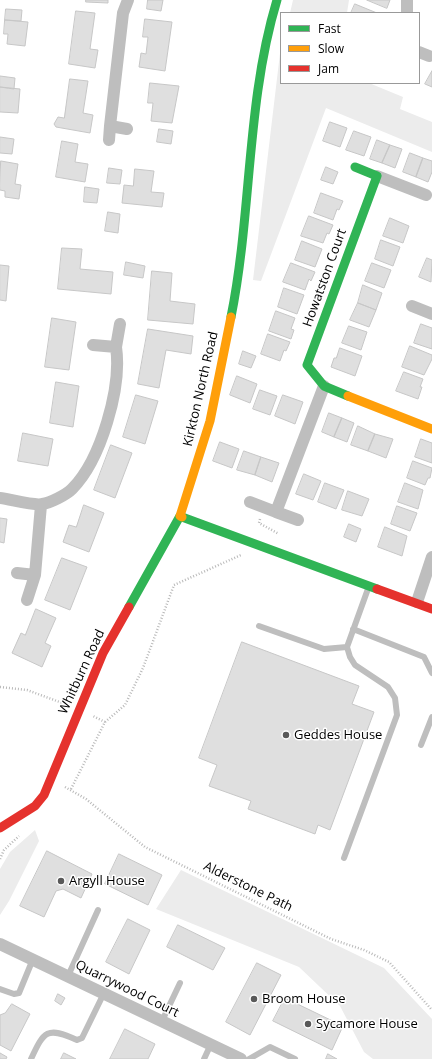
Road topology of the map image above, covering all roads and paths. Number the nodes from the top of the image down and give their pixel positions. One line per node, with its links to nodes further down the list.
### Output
1 (128, 0): 5 (street)
2 (276, 0): 22 (main road, Kirkton North Road)
3 (407, 0): 4 (street)
4 (407, 12)
5 (110, 126): 6 (street); 7 (street)
6 (128, 128)
7 (109, 140)
8 (355, 167): 9 (main road)
9 (378, 176): 10 (street); 16 (main road, Howatston Court)
10 (426, 194)
11 (412, 306): 12 (street)
12 (432, 314)
13 (120, 324): 15 (street)
14 (93, 345): 15 (street)
15 (116, 347): 20 (street)
16 (324, 386): 17 (main road); 21 (street)
17 (432, 429)
18 (0, 498): 20 (street)
19 (250, 502): 21 (street)
20 (41, 505): 28 (street)
21 (270, 510): 23 (street); 24 (path)
22 (180, 516): 29 (main road); 43 (main road, Whitburn Road)
23 (298, 520)
24 (285, 537)
25 (242, 554): 41 (path)
26 (432, 557): 31 (street)
27 (17, 573): 28 (street)
28 (35, 576): 30 (street)
29 (369, 585): 31 (main road); 34 (lane)
30 (28, 600)
31 (416, 602): 32 (main road)
32 (432, 609)
33 (259, 626): 35 (lane)
34 (353, 629): 35 (lane); 36 (lane)
35 (347, 647): 46 (lane)
36 (432, 673)
37 (0, 687): 38 (path)
38 (69, 706)
39 (91, 715): 41 (path)
40 (432, 717): 42 (lane)
41 (105, 722): 44 (path)
42 (421, 745)
43 (50, 783): 44 (path, Alderstone Path); 45 (main road, Whitburn Road)
44 (71, 789): 54 (path, Alderstone Path)
45 (0, 828)
46 (344, 858)
47 (98, 910): 50 (lane)
48 (0, 944): 49 (street, Quarrywood Court)
49 (33, 960): 50 (street, Quarrywood Court); 52 (lane)
50 (68, 976): 53 (street, Quarrywood Court)
51 (180, 983): 55 (lane)
52 (0, 989)
53 (104, 993): 55 (street, Quarrywood Court); 57 (lane)
54 (432, 1010)
55 (162, 1021): 56 (street, Quarrywood Court)
56 (211, 1044): 58 (lane); 59 (street, Quarrywood Court)
57 (31, 1059)
58 (204, 1059)
59 (241, 1059)
60 (249, 1059): 61 (lane)
61 (295, 1059)

